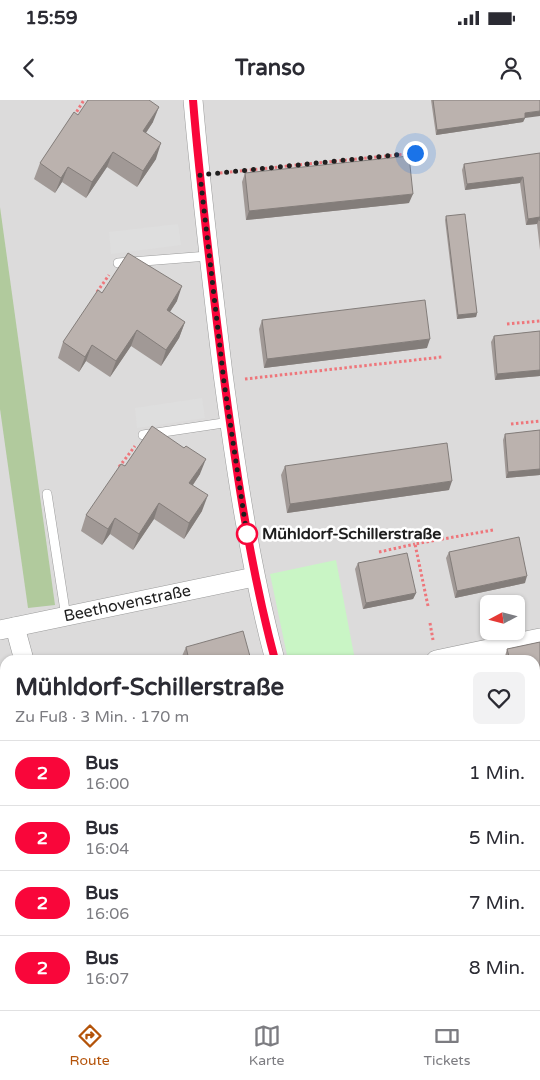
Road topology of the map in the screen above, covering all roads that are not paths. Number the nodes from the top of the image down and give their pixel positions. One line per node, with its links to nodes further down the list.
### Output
1 (193, 100): 2 (street)
2 (208, 256): 3 (lane); 4 (street)
3 (118, 264)
4 (230, 422): 5 (lane); 7 (street)
5 (143, 435)
6 (48, 494): 8 (lane)
7 (254, 577): 8 (street, Beethovenstraße); 12 (street)
8 (66, 617): 9 (street, Beethovenstraße)
9 (8, 629): 11 (street)
10 (540, 638): 13 (street)
11 (21, 655)
12 (273, 655)
13 (460, 655)

